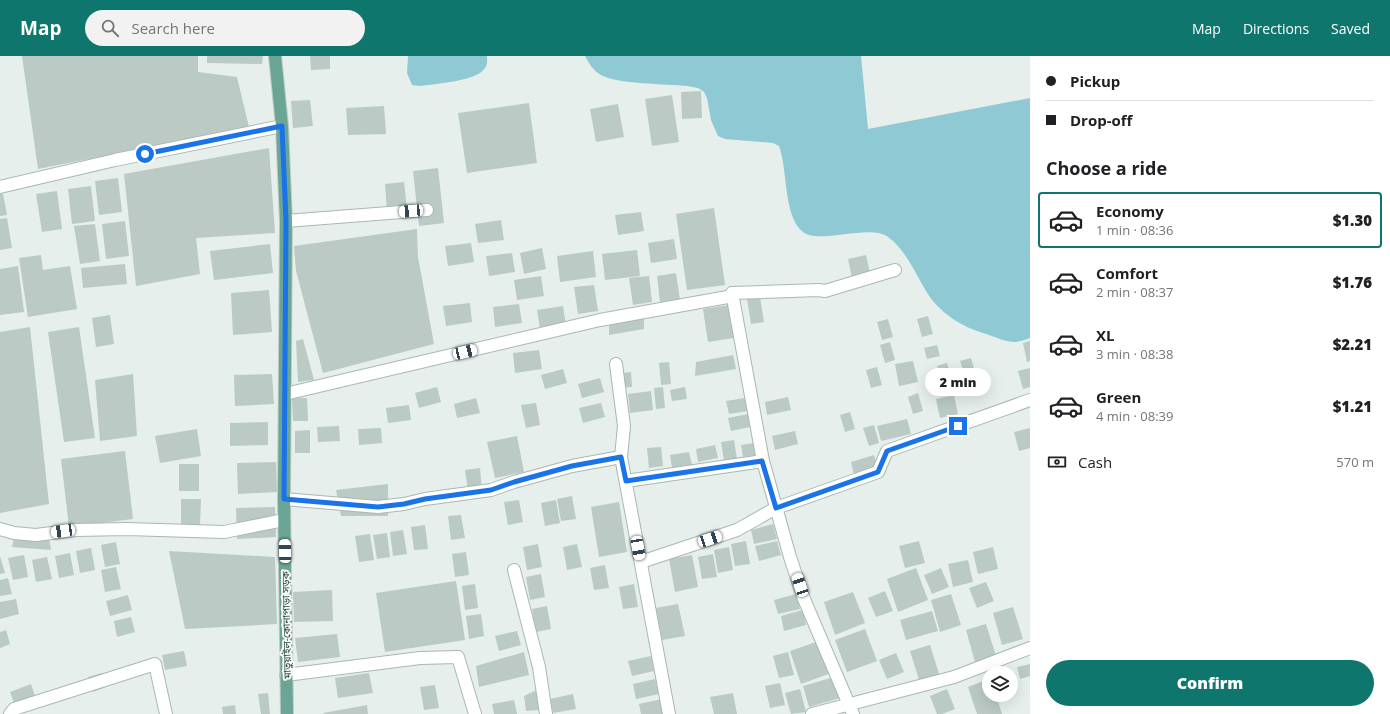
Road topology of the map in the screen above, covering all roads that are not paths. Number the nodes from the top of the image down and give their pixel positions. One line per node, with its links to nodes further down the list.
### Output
1 (275, 56): 2 (main road, মাতুয়াইল-কোনাপাড়া সড়ক)
2 (282, 126): 3 (street); 5 (main road, মাতুয়াইল-কোনাপাড়া সড়ক)
3 (0, 187)
4 (427, 210): 5 (street)
5 (286, 221): 9 (main road, মাতুয়াইল-কোনাপাড়া সড়ক)
6 (895, 270): 7 (street)
7 (733, 296): 9 (street); 12 (street)
8 (616, 364): 11 (street)
9 (285, 394): 14 (main road, মাতুয়াইল-কোনাপাড়া সড়ক)
10 (1030, 400): 15 (street)
11 (621, 457): 13 (street); 14 (street)
12 (762, 461): 13 (street); 15 (street)
13 (626, 481): 18 (street)
14 (284, 499): 16 (main road, মাতুয়াইল-কোনাপাড়া সড়ক)
15 (776, 508): 18 (street); 22 (street)
16 (284, 520): 17 (street); 21 (main road, মাতুয়াইল-কোনাপাড়া সড়ক)
17 (0, 529)
18 (641, 562): 28 (street)
19 (514, 570): 27 (street)
20 (1030, 648): 22 (street)
21 (286, 676): 25 (main road, মাতুয়াইল-কোনাপাড়া সড়ক); 26 (street)
22 (851, 709): 29 (street)
23 (10, 714): 24 (street)
24 (166, 714)
25 (287, 714)
26 (475, 714)
27 (546, 714)
28 (669, 714)
29 (812, 714)

